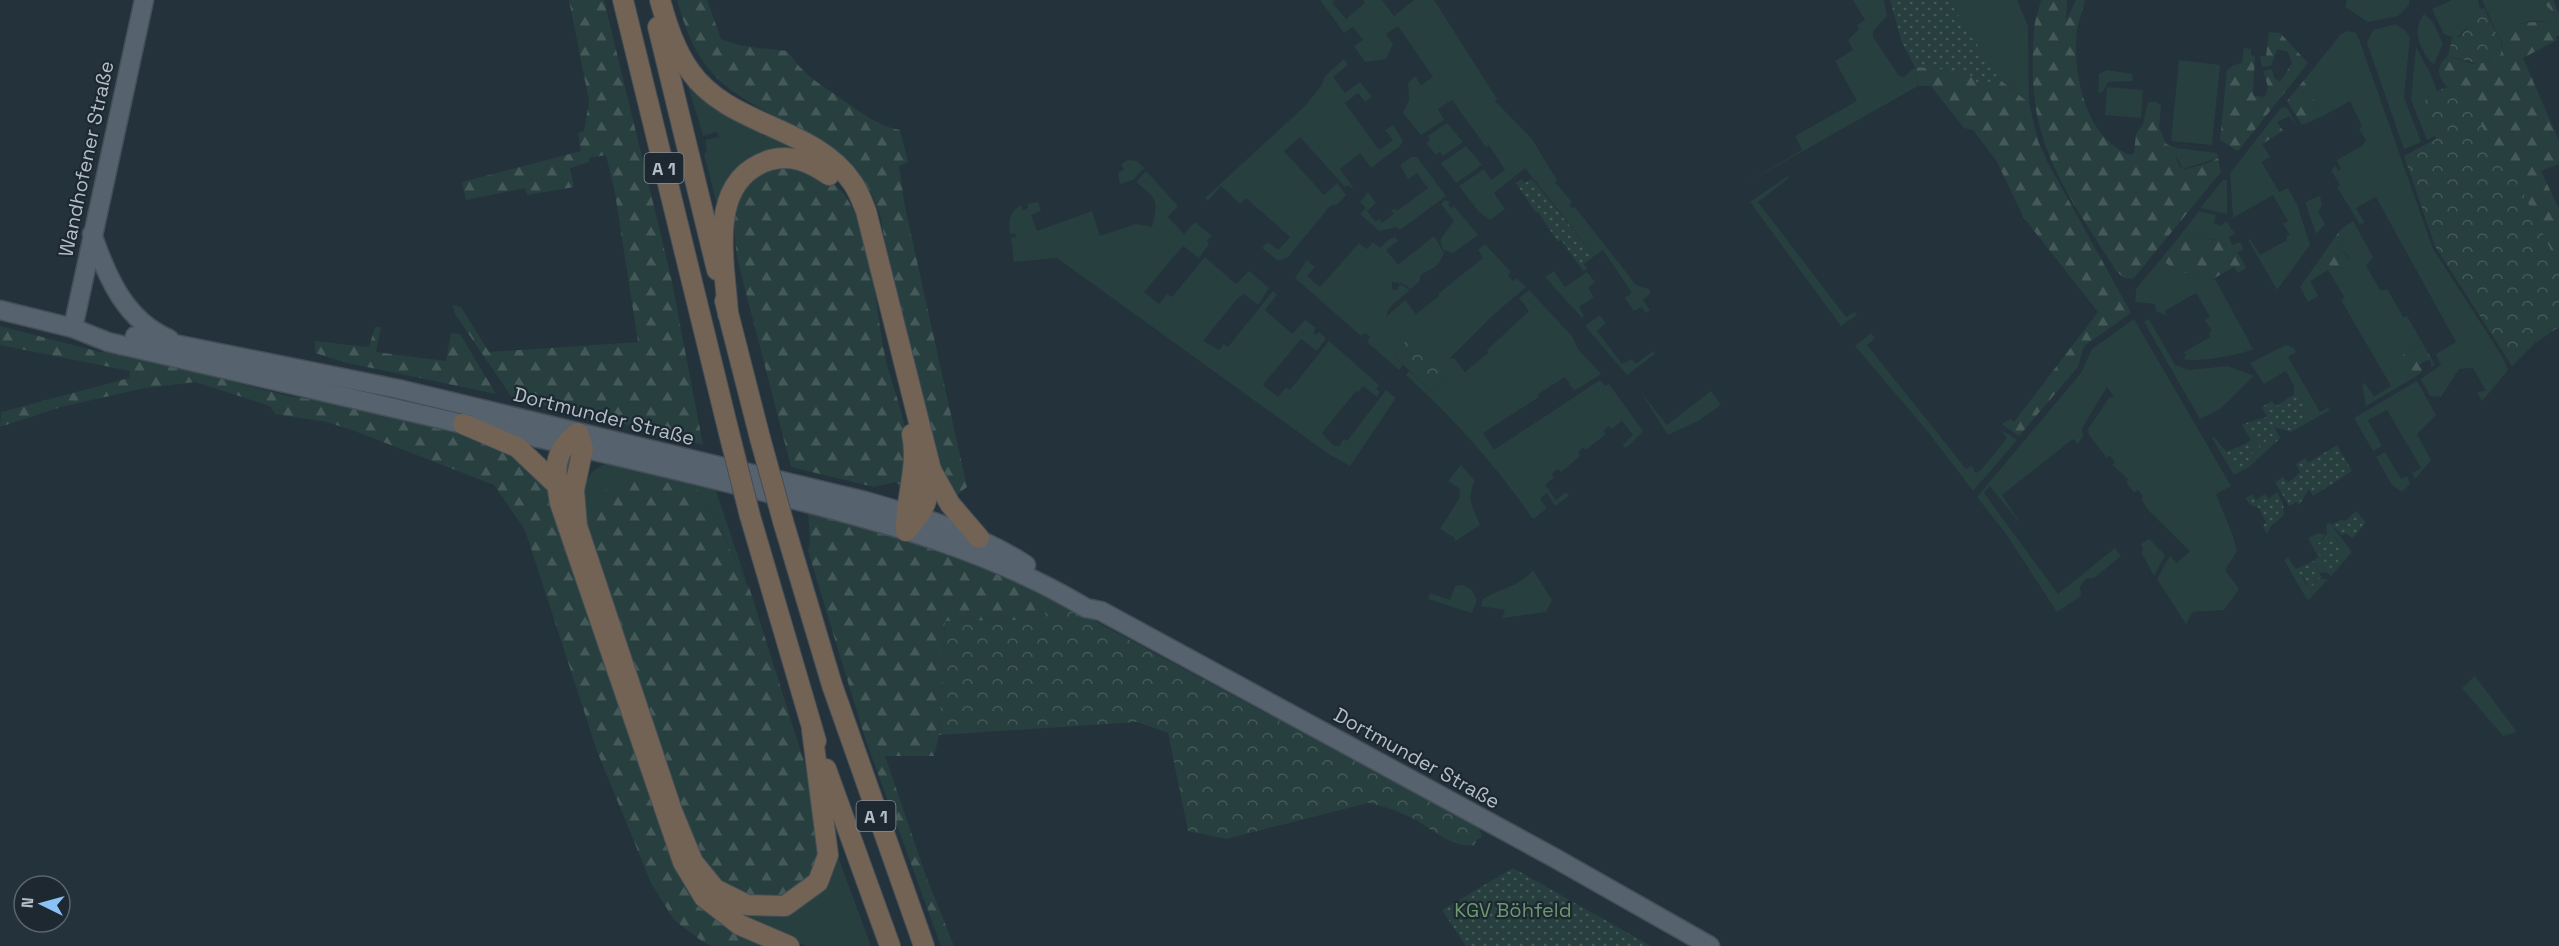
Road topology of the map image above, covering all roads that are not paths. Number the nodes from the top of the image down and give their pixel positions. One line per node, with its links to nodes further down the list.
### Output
1 (144, 0): 5 (main road, Wandhofener Straße)
2 (623, 0): 17 (highway, A 1, bridge)
3 (652, 0): 7 (highway, A 1)
4 (660, 0): 12 (highway)
5 (92, 234): 8 (main road, Wandhofener Straße); 9 (main road)
6 (0, 310): 8 (main road, Dortmunder Straße)
7 (728, 314): 14 (highway); 20 (highway, A 1, bridge)
8 (74, 328): 9 (main road, Dortmunder Straße); 10 (main road, Dortmunder Straße)
9 (184, 345): 11 (main road, Dortmunder Straße)
10 (463, 424): 11 (main road, Dortmunder Straße); 13 (highway)
11 (574, 442): 13 (highway); 14 (main road, Dortmunder Straße); 17 (highway)
12 (931, 470): 14 (highway); 15 (highway)
13 (557, 485): 18 (highway)
14 (910, 520): 15 (main road, Dortmunder Straße); 16 (main road, Dortmunder Straße)
15 (979, 538): 16 (main road, Dortmunder Straße)
16 (1101, 611): 21 (main road, Dortmunder Straße)
17 (812, 730): 19 (highway, A 1)
18 (789, 946)
19 (890, 946)
20 (924, 946)
21 (1710, 946)

